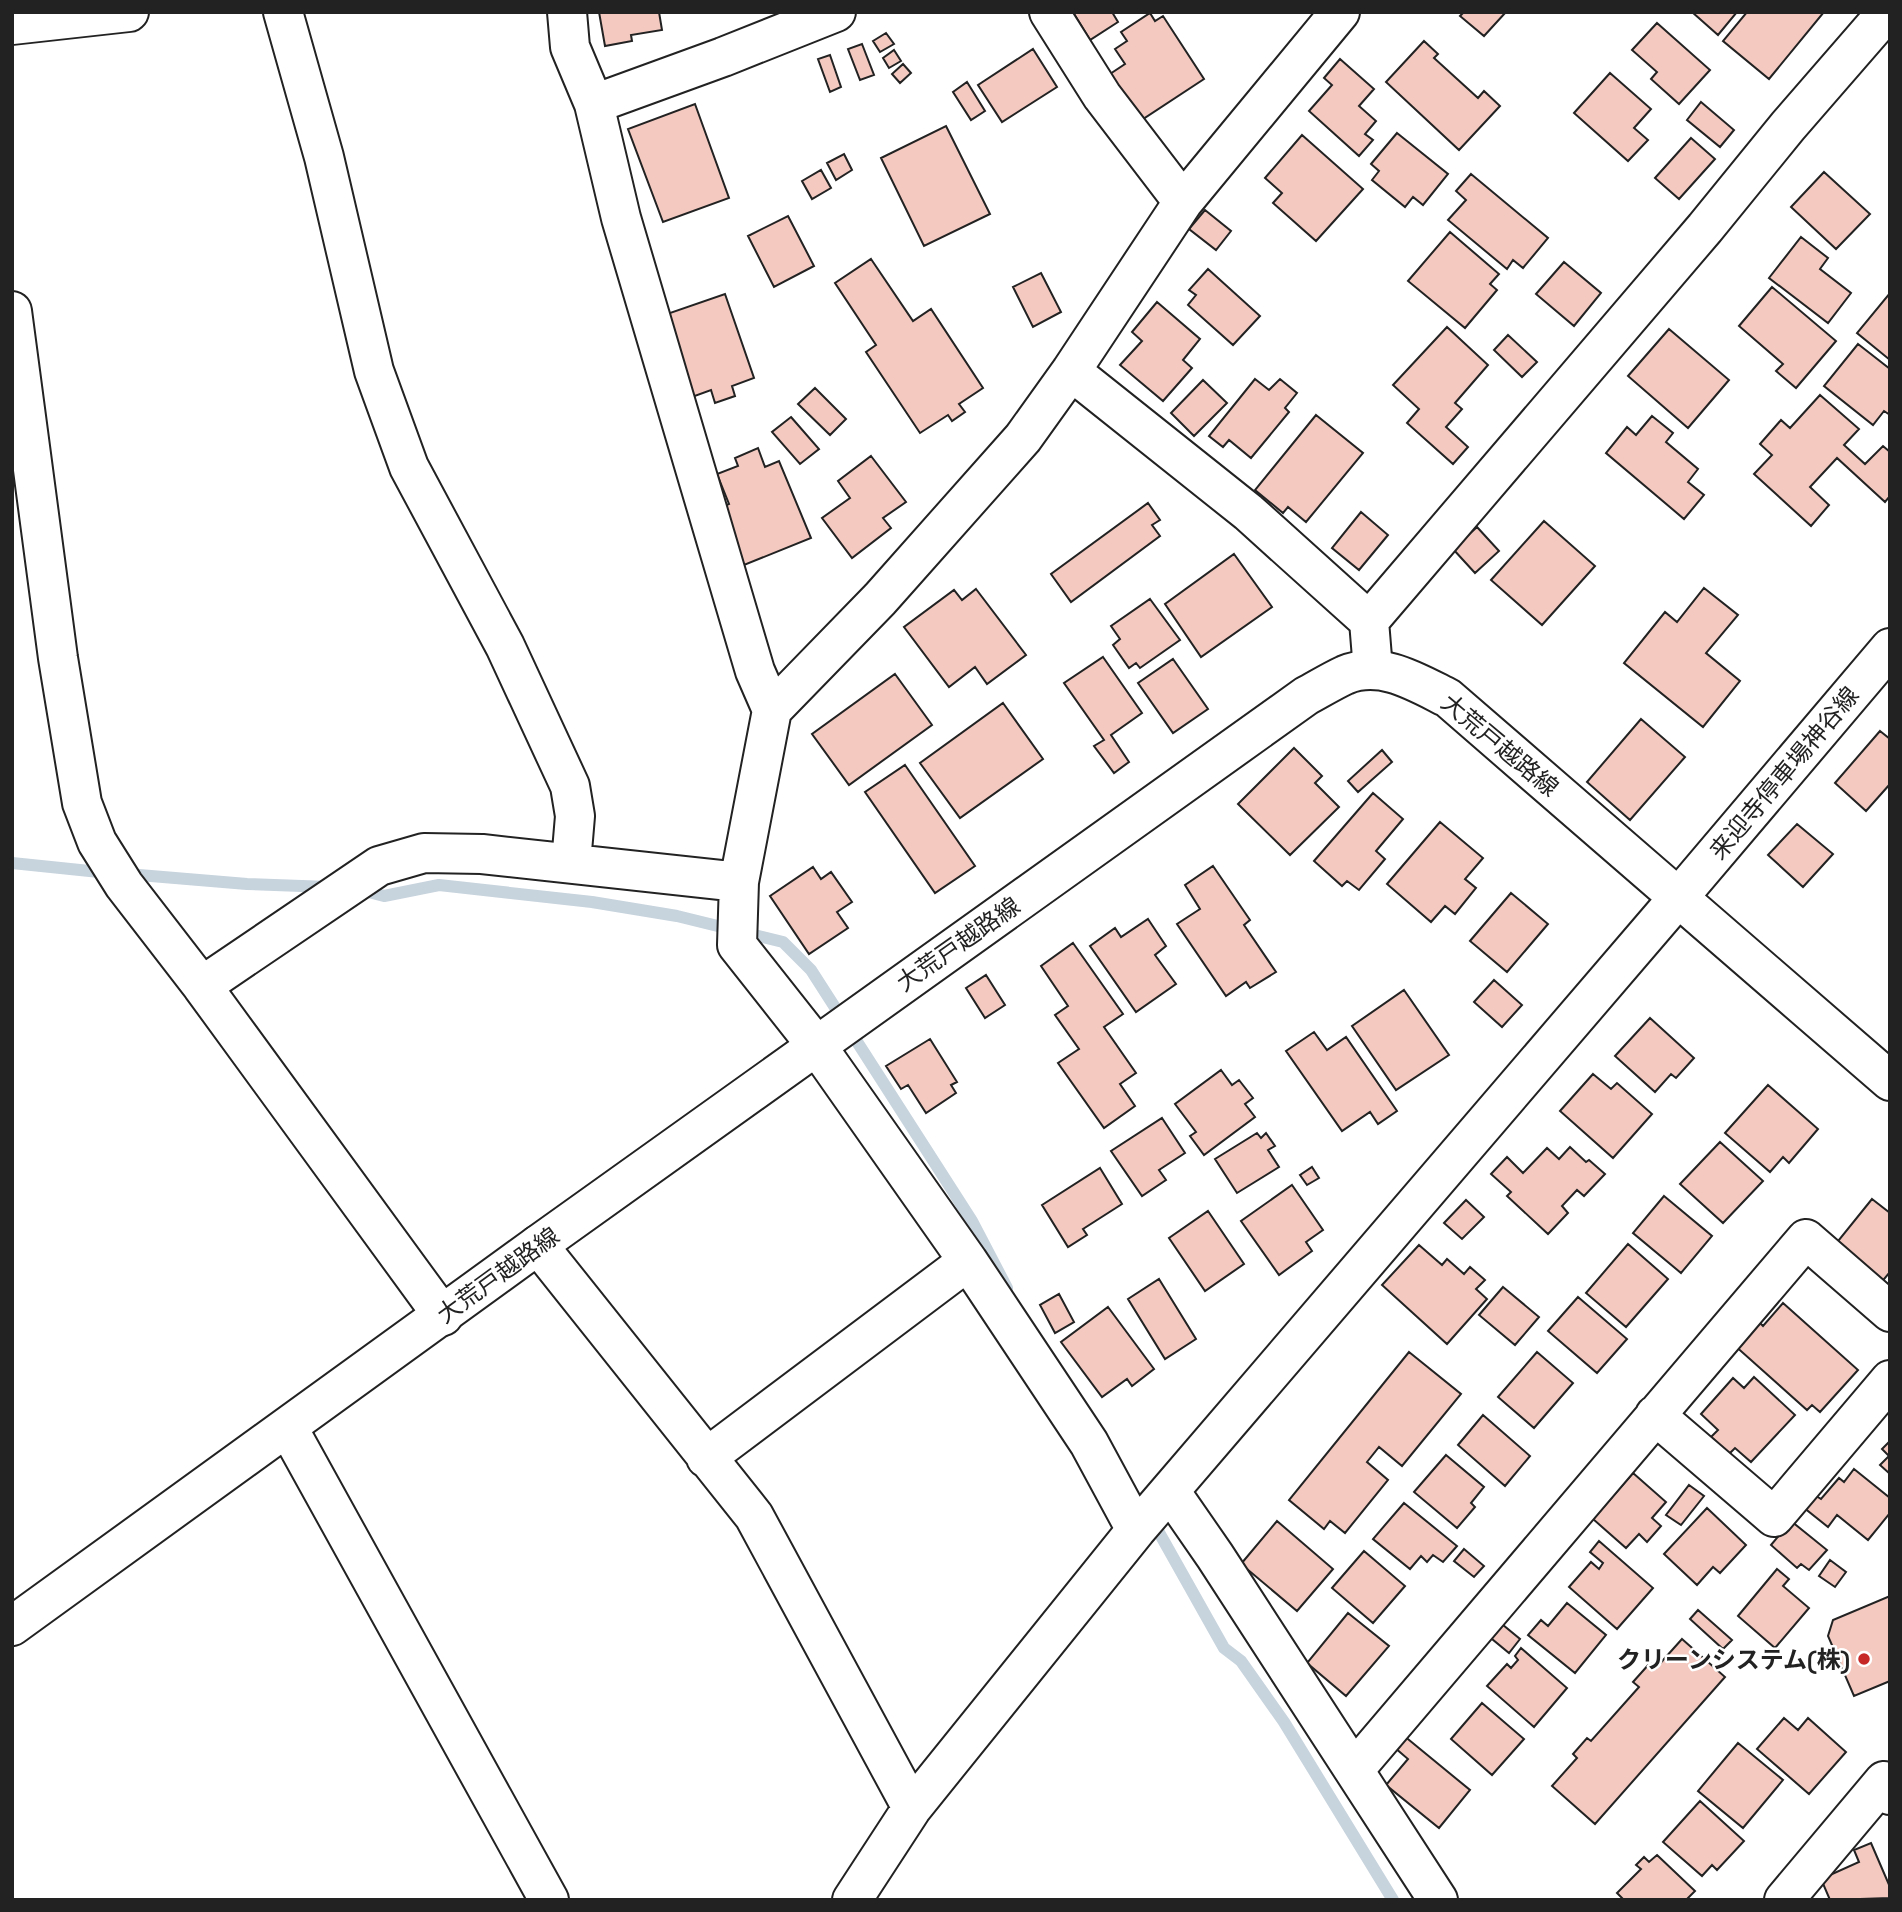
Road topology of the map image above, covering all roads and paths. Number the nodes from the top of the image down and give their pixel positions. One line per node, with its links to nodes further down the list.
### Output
1 (129, 12): 8 (street)
2 (283, 12): 17 (street)
3 (567, 12): 9 (street)
4 (836, 12): 9 (street)
5 (1049, 12): 10 (street)
6 (1340, 12): 10 (street)
7 (1887, 12): 13 (street)
8 (12, 25)
9 (594, 104): 16 (street)
10 (1183, 202): 12 (street)
11 (12, 311): 20 (street)
12 (1071, 371): 13 (street); 16 (street)
13 (1369, 621): 15 (street)
14 (1890, 648): 19 (street, 来迎寺停車場神谷線)
15 (1373, 670): 19 (street, 大荒戸越路線); 21 (street, 大荒戸越路線)
16 (772, 710): 18 (street)
17 (571, 863): 18 (street); 20 (street)
18 (739, 882): 21 (street)
19 (1678, 898): 22 (street, 大荒戸越路線); 31 (street, 来迎寺停車場神谷線)
20 (202, 986): 26 (street)
21 (816, 1045): 23 (street, 大荒戸越路線); 24 (street)
22 (1890, 1081)
23 (538, 1245): 26 (street, 大荒戸越路線); 30 (street)
24 (968, 1261): 30 (street); 32 (street)
25 (1890, 1312): 28 (street)
26 (443, 1316): 29 (street, 大荒戸越路線)
27 (1890, 1380): 28 (street)
28 (1656, 1415): 34 (street)
29 (288, 1428): 33 (street, 大荒戸越路線); 37 (street)
30 (706, 1458): 36 (street)
31 (1170, 1491): 32 (street, 来迎寺停車場神谷線); 34 (street)
32 (1136, 1530): 36 (street, 来迎寺停車場神谷線)
33 (12, 1626)
34 (1354, 1770): 39 (street)
35 (1890, 1795): 40 (street)
36 (912, 1808): 38 (street, 来迎寺停車場神谷線)
37 (549, 1900)
38 (852, 1900)
39 (1438, 1900)
40 (1784, 1900)

